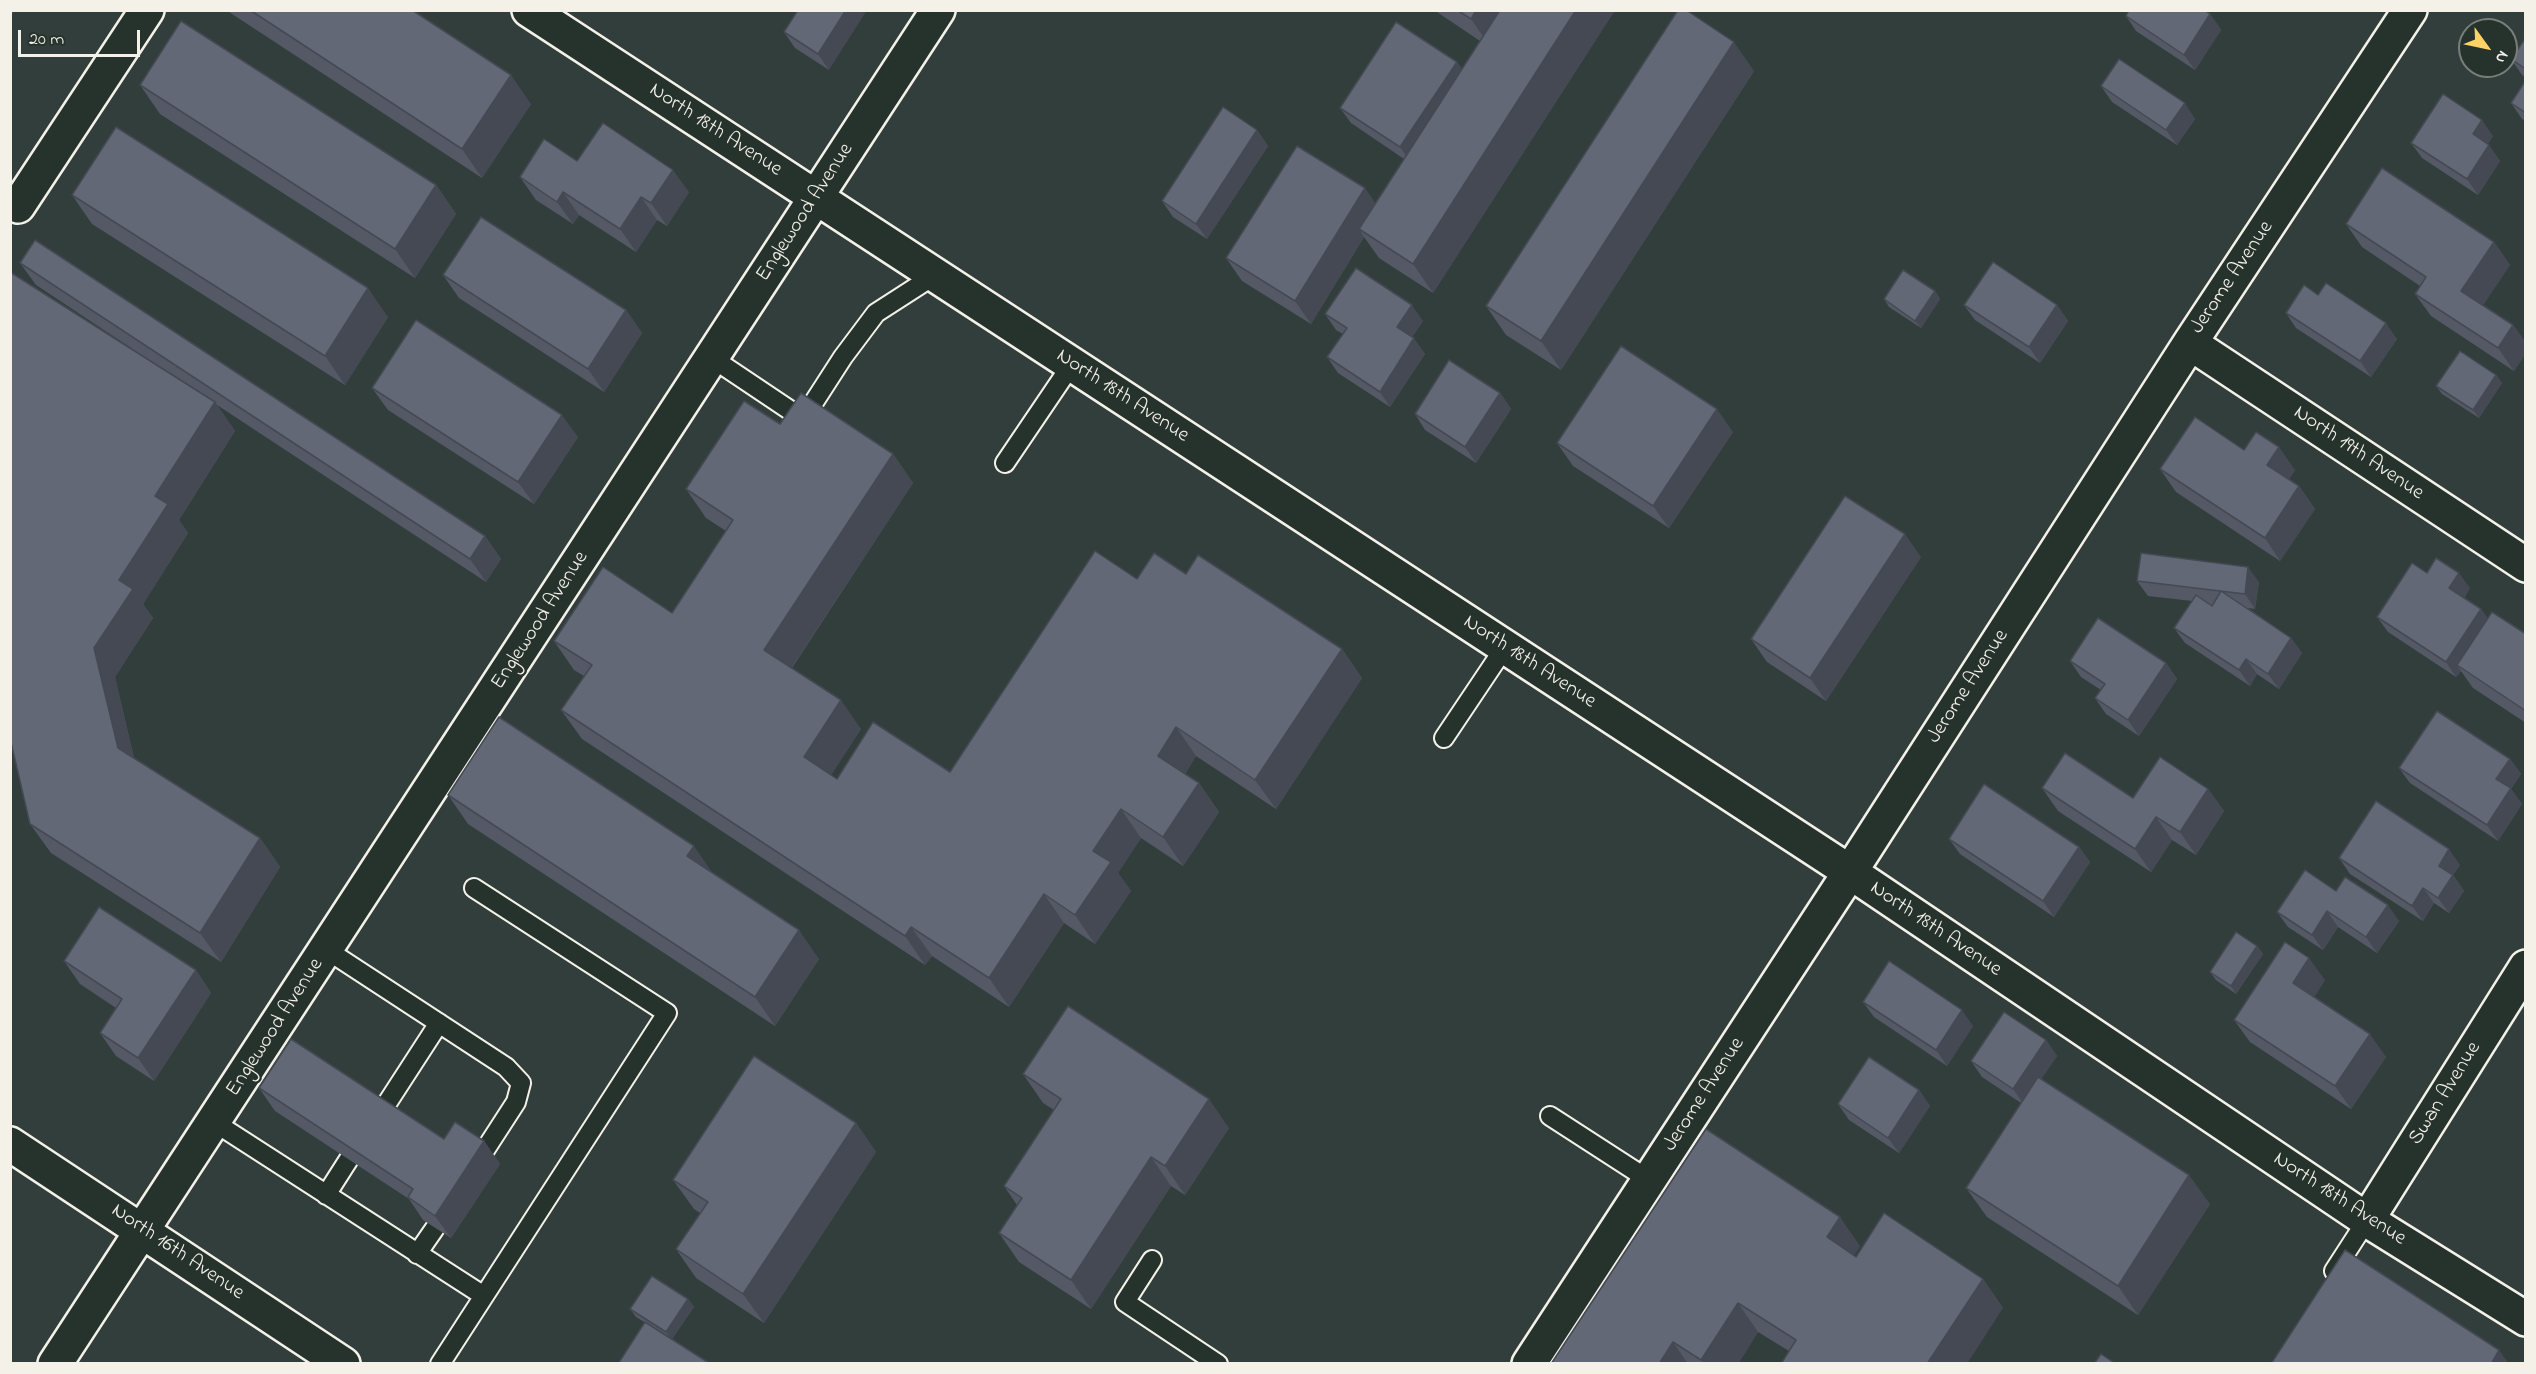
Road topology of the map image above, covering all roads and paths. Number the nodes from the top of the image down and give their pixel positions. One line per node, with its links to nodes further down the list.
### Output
1 (147, 10): 6 (street)
2 (529, 10): 5 (street, North 18th Avenue)
3 (938, 10): 5 (street, Englewood Avenue)
4 (2410, 10): 8 (street, Jerome Avenue)
5 (817, 197): 7 (street, North 18th Avenue); 9 (street, Englewood Avenue)
6 (18, 206)
7 (935, 275): 9 (lane); 10 (street, North 18th Avenue)
8 (2190, 343): 12 (street, North 19th Avenue); 15 (street, Jerome Avenue)
9 (712, 358): 17 (street, Englewood Avenue)
10 (1072, 364): 11 (lane); 13 (street, North 18th Avenue)
11 (1005, 463)
12 (2526, 565)
13 (1505, 646): 14 (lane); 15 (street, North 18th Avenue)
14 (1444, 738)
15 (1850, 873): 26 (street, Jerome Avenue); 28 (street, North 18th Avenue)
16 (474, 888): 34 (lane)
17 (327, 950): 19 (lane); 22 (street, Englewood Avenue)
18 (2526, 967): 28 (street, Swan Avenue)
19 (439, 1023): 20 (lane); 24 (lane)
20 (382, 1111)
21 (1550, 1116): 26 (lane)
22 (214, 1122): 27 (lane); 30 (street, Englewood Avenue)
23 (10, 1144): 30 (street, North 16th Avenue)
24 (483, 1153)
25 (349, 1159): 27 (lane)
26 (1649, 1180): 40 (street, Jerome Avenue)
27 (326, 1195): 31 (lane)
28 (2367, 1220): 33 (lane); 35 (street, North 18th Avenue)
29 (435, 1228): 31 (lane)
30 (142, 1230): 36 (street, Englewood Avenue); 37 (street, North 16th Avenue)
31 (417, 1254): 34 (lane)
32 (1152, 1260): 39 (lane)
33 (2324, 1287)
34 (484, 1296): 38 (lane)
35 (2526, 1319)
36 (55, 1364)
37 (343, 1364)
38 (440, 1364)
39 (1218, 1364)
40 (1529, 1364)

